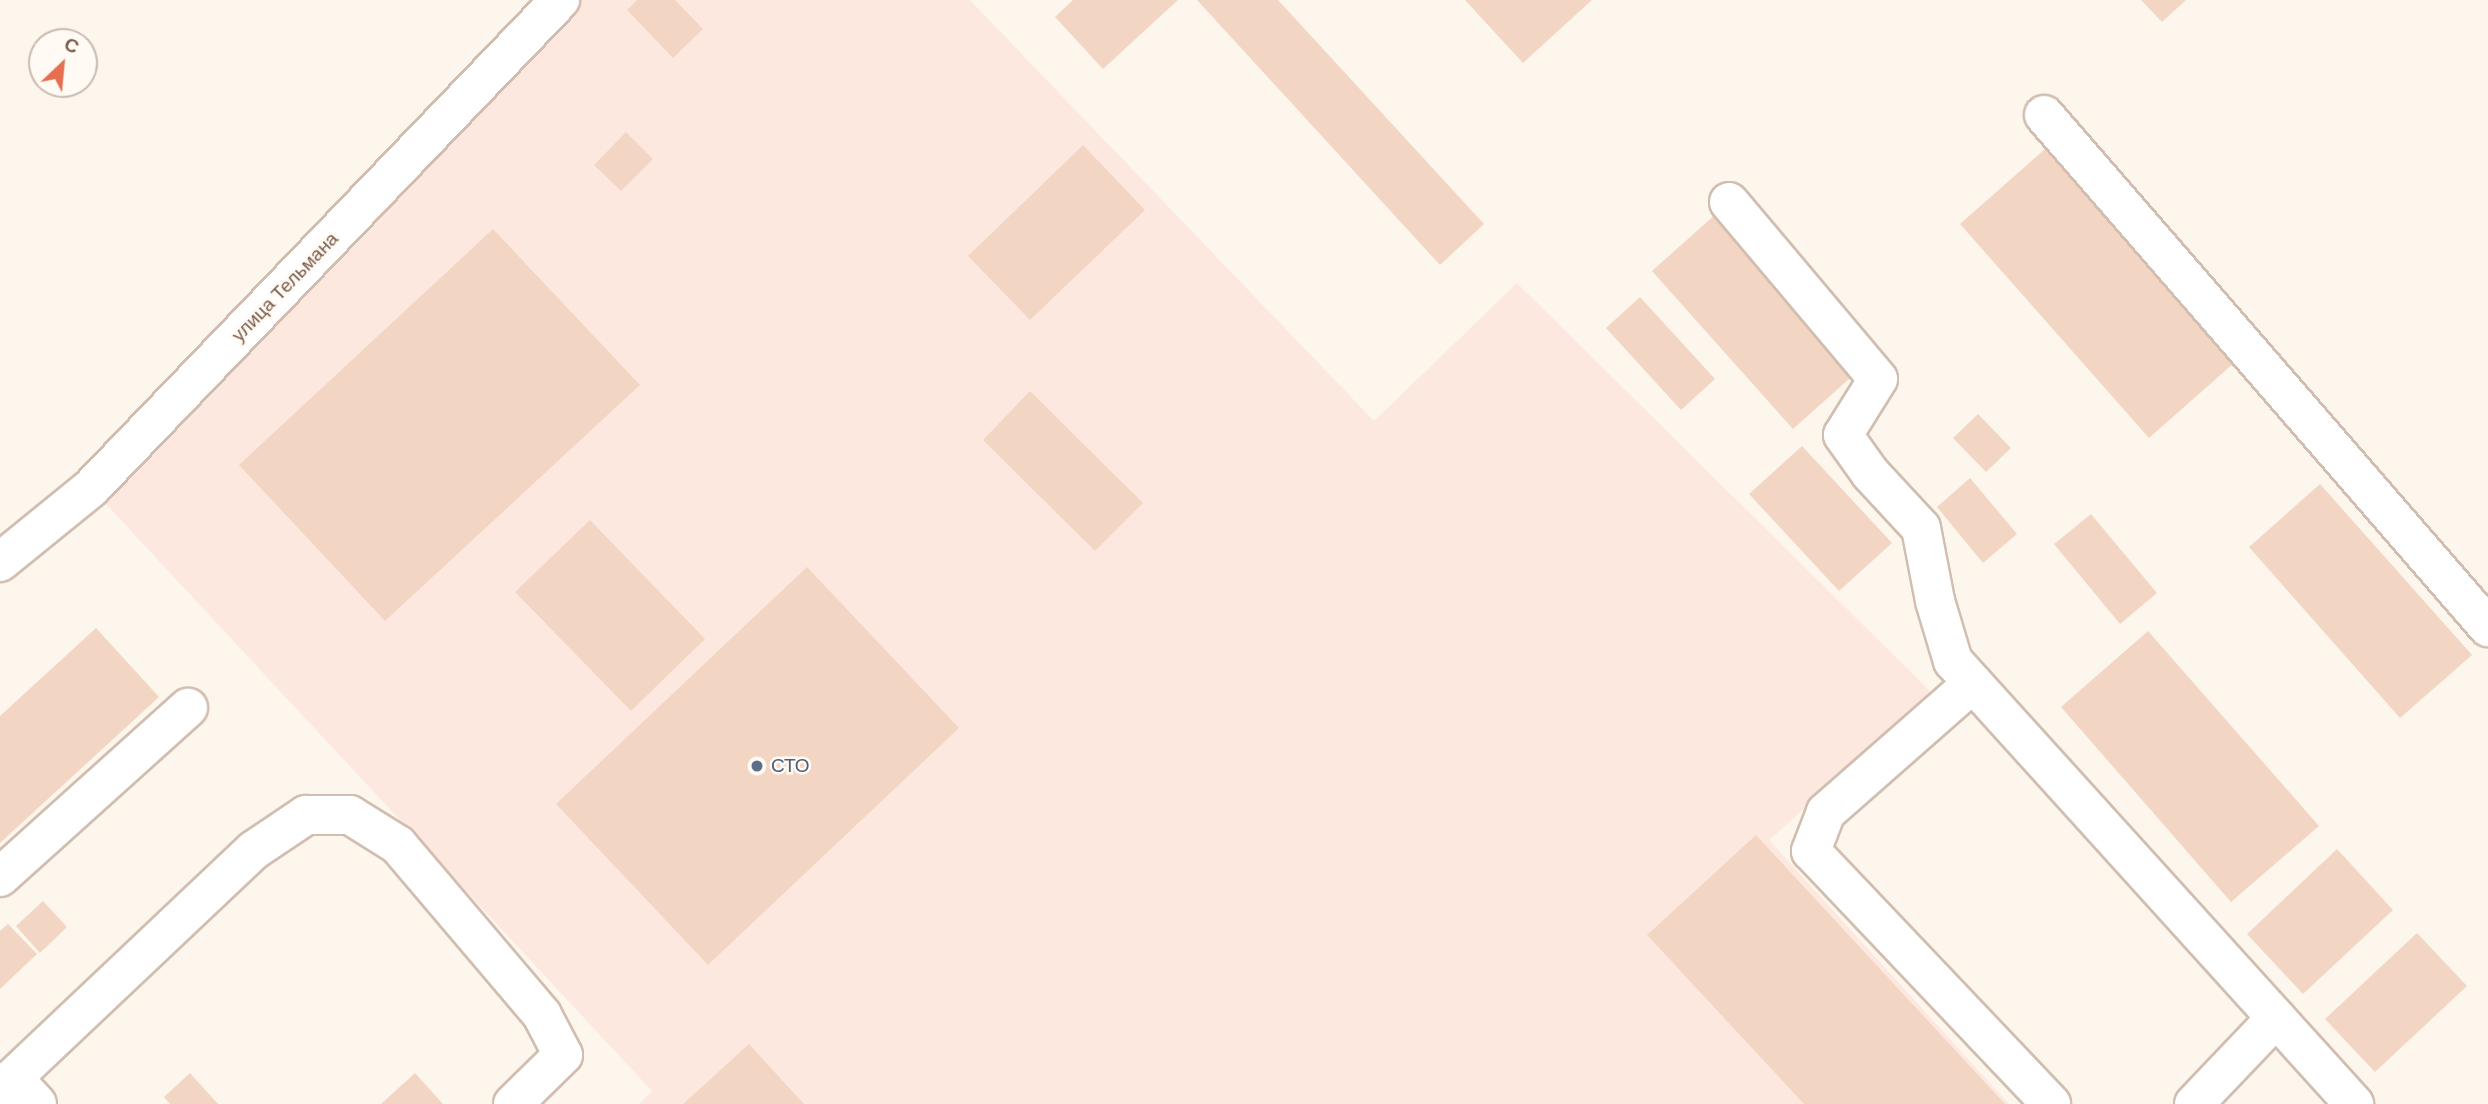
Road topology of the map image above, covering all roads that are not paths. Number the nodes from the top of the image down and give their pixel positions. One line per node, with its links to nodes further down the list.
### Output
1 (560, 0): 4 (street, улица Тельмана)
2 (2044, 115): 5 (street)
3 (1729, 202): 6 (street)
4 (0, 562)
5 (2488, 627)
6 (1973, 683): 9 (street); 12 (street)
7 (188, 708): 8 (street)
8 (0, 877)
9 (2276, 1018): 13 (street); 14 (street)
10 (17, 1091): 11 (street)
11 (513, 1104)
12 (2051, 1104)
13 (2194, 1104)
14 (2354, 1104)

